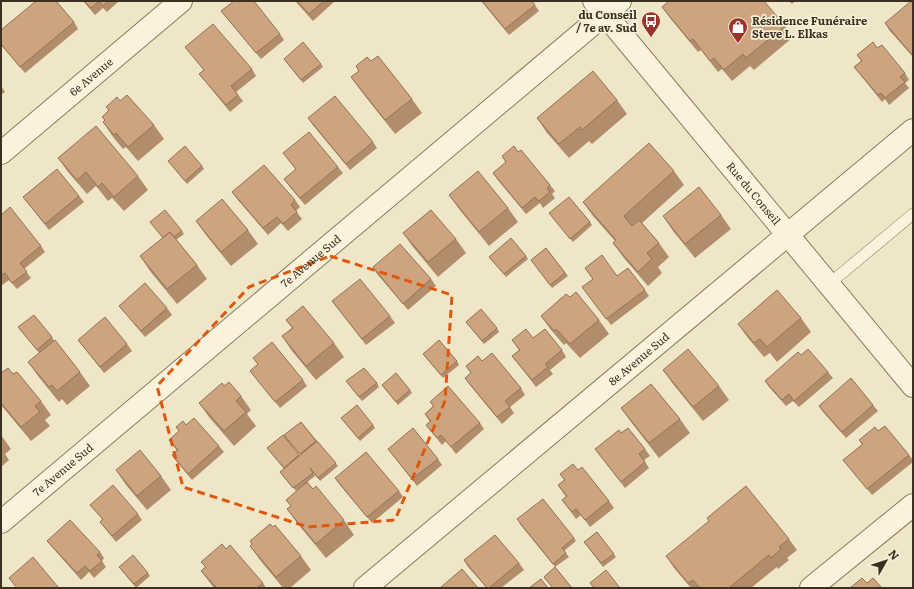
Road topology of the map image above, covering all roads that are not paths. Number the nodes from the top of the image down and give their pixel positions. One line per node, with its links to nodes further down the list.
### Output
1 (181, 1): 4 (street, 6e Avenue)
2 (607, 5): 6 (street, Rue du Conseil); 10 (street, 7e Avenue Sud)
3 (913, 130): 6 (street, 8e Avenue Sud)
4 (1, 153)
5 (913, 214): 7 (lane)
6 (788, 235): 7 (street, Rue du Conseil); 11 (street, 8e Avenue Sud)
7 (828, 284): 8 (street, Rue du Conseil)
8 (913, 386)
9 (913, 505): 12 (street)
10 (1, 522)
11 (365, 588)
12 (811, 588)

